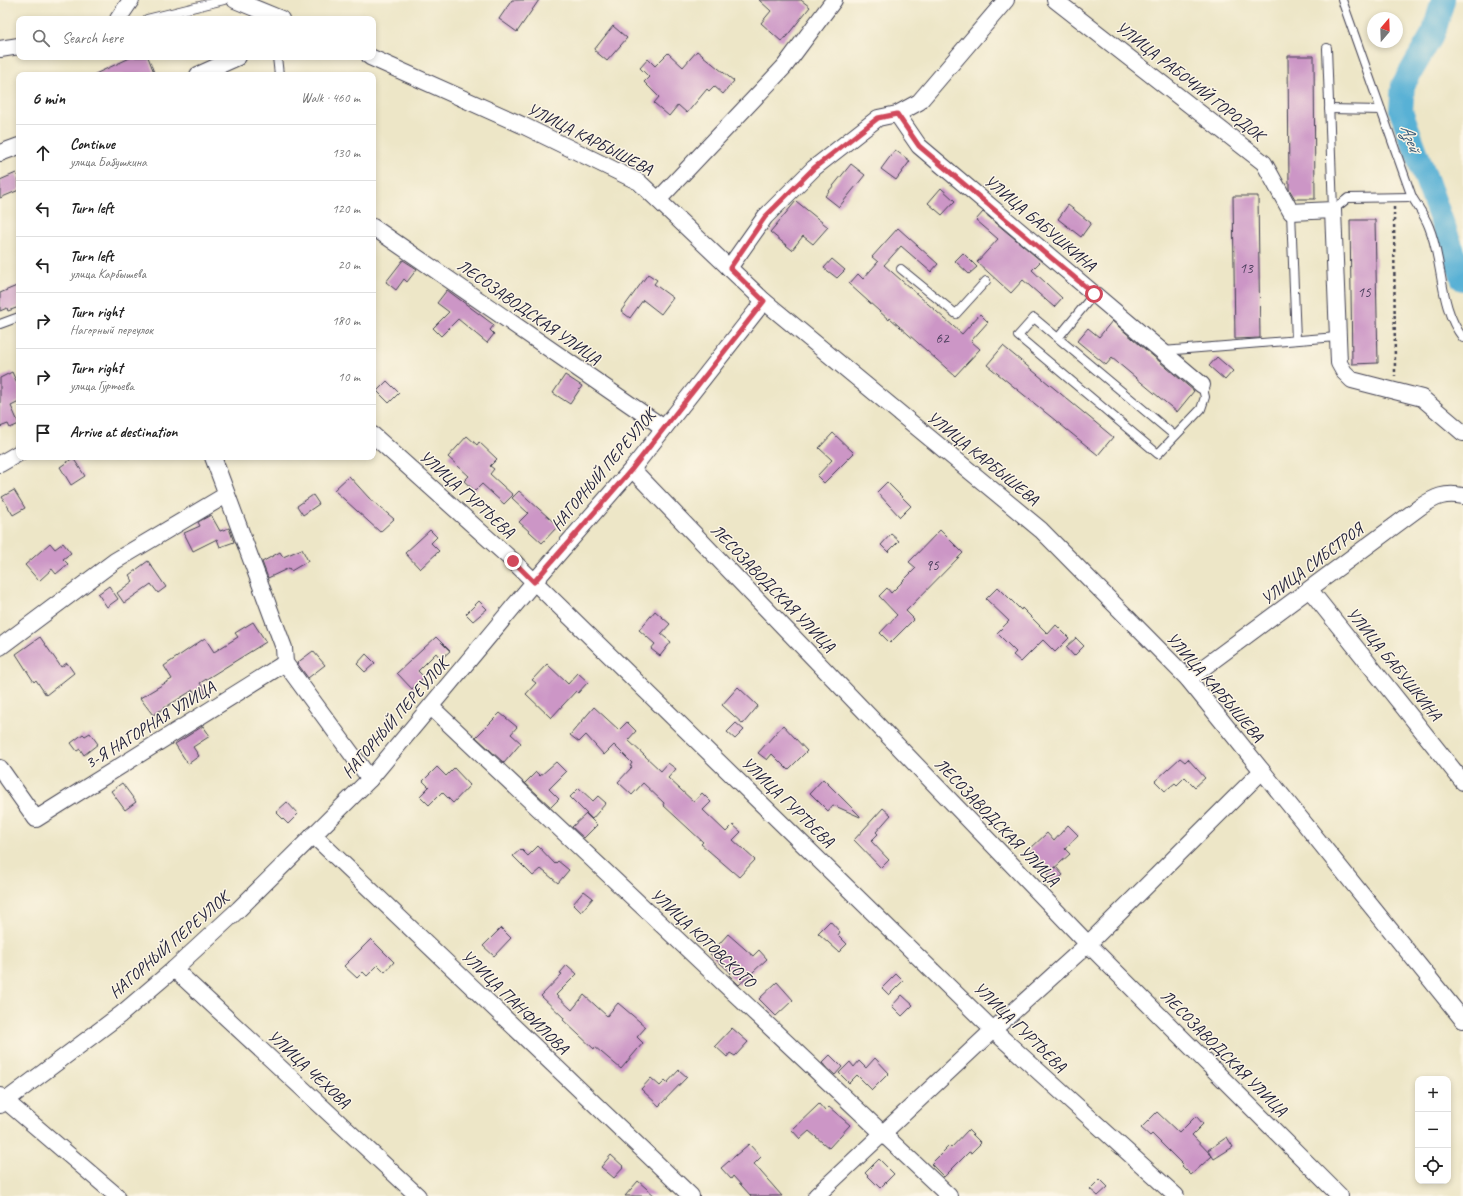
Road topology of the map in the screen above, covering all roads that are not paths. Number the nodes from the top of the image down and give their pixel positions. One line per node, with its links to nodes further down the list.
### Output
1 (131, 0): 8 (street)
2 (224, 0): 9 (lane)
3 (235, 0): 10 (street)
4 (834, 0): 25 (street)
5 (1006, 0): 21 (street)
6 (1055, 0): 27 (street, УЛИЦА РАБОЧИЙ ГОРОДОК)
7 (1342, 0): 20 (lane)
8 (120, 16)
9 (159, 16)
10 (274, 16)
11 (16, 46): 13 (street)
12 (1327, 48): 19 (lane)
13 (0, 49)
14 (231, 60): 17 (street)
15 (277, 60): 18 (lane)
16 (376, 60): 25 (street, УЛИЦА КАРБЫШЕВА)
17 (205, 72)
18 (279, 72)
19 (1329, 109): 20 (lane); 26 (lane)
20 (1381, 110): 24 (lane)
21 (897, 114): 29 (street); 32 (street, УЛИЦА БАБУШКИНА)
22 (16, 147): 23 (street)
23 (0, 153)
24 (1412, 197): 26 (lane); 38 (lane)
25 (659, 199): 29 (street, УЛИЦА КАРБЫШЕВА)
26 (1333, 210): 27 (street); 36 (street)
27 (1291, 212): 39 (lane)
28 (376, 229): 42 (street, ЛЕСОЗАВОДСКАЯ УЛИЦА)
29 (730, 268): 33 (street, УЛИЦА КАРБЫШЕВА)
30 (901, 268): 31 (lane)
31 (986, 281)
32 (1094, 294): 37 (lane); 40 (street, УЛИЦА БАБУШКИНА)
33 (764, 301): 42 (street, НАГОРНЫЙ ПЕРЕУЛОК); 57 (street, УЛИЦА КАРБЫШЕВА)
34 (16, 318): 35 (lane)
35 (0, 324)
36 (1337, 337): 39 (lane); 43 (street)
37 (1058, 338): 44 (lane); 44 (lane)
38 (1463, 338)
39 (1296, 340): 40 (lane)
40 (1162, 351): 41 (street, УЛИЦА БАБУШКИНА)
41 (1202, 385): 44 (lane)
42 (664, 428): 49 (street, НАГОРНЫЙ ПЕРЕУЛОК)
43 (1463, 433)
44 (1175, 436)
45 (376, 438): 53 (street, УЛИЦА ГУРТЬЕВА)
46 (16, 455): 48 (street)
47 (214, 460): 51 (street)
48 (0, 464)
49 (632, 469): 53 (street, НАГОРНЫЙ ПЕРЕУЛОК); 64 (street, ЛЕСОЗАВОДСКАЯ УЛИЦА)
50 (1463, 482): 52 (street)
51 (226, 495): 55 (street); 56 (street)
52 (1457, 495): 54 (street, УЛИЦА СИБСТРОЯ)
53 (534, 582): 58 (street, НАГОРНЫЙ ПЕРЕУЛОК); 67 (street, УЛИЦА ГУРТЬЕВА)
54 (1310, 590): 57 (street, УЛИЦА СИБСТРОЯ); 62 (street, УЛИЦА БАБУШКИНА)
55 (0, 647)
56 (285, 663): 59 (street, 3-Я НАГОРНАЯ УЛИЦА); 61 (street)
57 (1188, 679): 60 (street, УЛИЦА КАРБЫШЕВА)
58 (431, 707): 61 (street, НАГОРНЫЙ ПЕРЕУЛОК); 69 (street, УЛИЦА КОТОВСКОГО)
59 (0, 768)
60 (1262, 771): 64 (street); 66 (street, УЛИЦА КАРБЫШЕВА)
61 (370, 779): 63 (street, НАГОРНЫЙ ПЕРЕУЛОК)
62 (1463, 782)
63 (313, 834): 65 (street, НАГОРНЫЙ ПЕРЕУЛОК); 72 (street, УЛИЦА ПАНФИЛОВА)
64 (1088, 944): 67 (street); 76 (street, ЛЕСОЗАВОДСКАЯ УЛИЦА)
65 (174, 969): 68 (street, НАГОРНЫЙ ПЕРЕУЛОК); 71 (street, УЛИЦА ЧЕХОВА)
66 (1463, 1020)
67 (993, 1030): 69 (street); 75 (street, УЛИЦА ГУРТЬЕВА)
68 (2, 1101): 70 (street)
69 (883, 1133): 73 (street); 74 (street, УЛИЦА КОТОВСКОГО)
70 (117, 1196)
71 (418, 1196)
72 (691, 1196)
73 (816, 1196)
74 (949, 1196)
75 (1176, 1196)
76 (1340, 1196)

